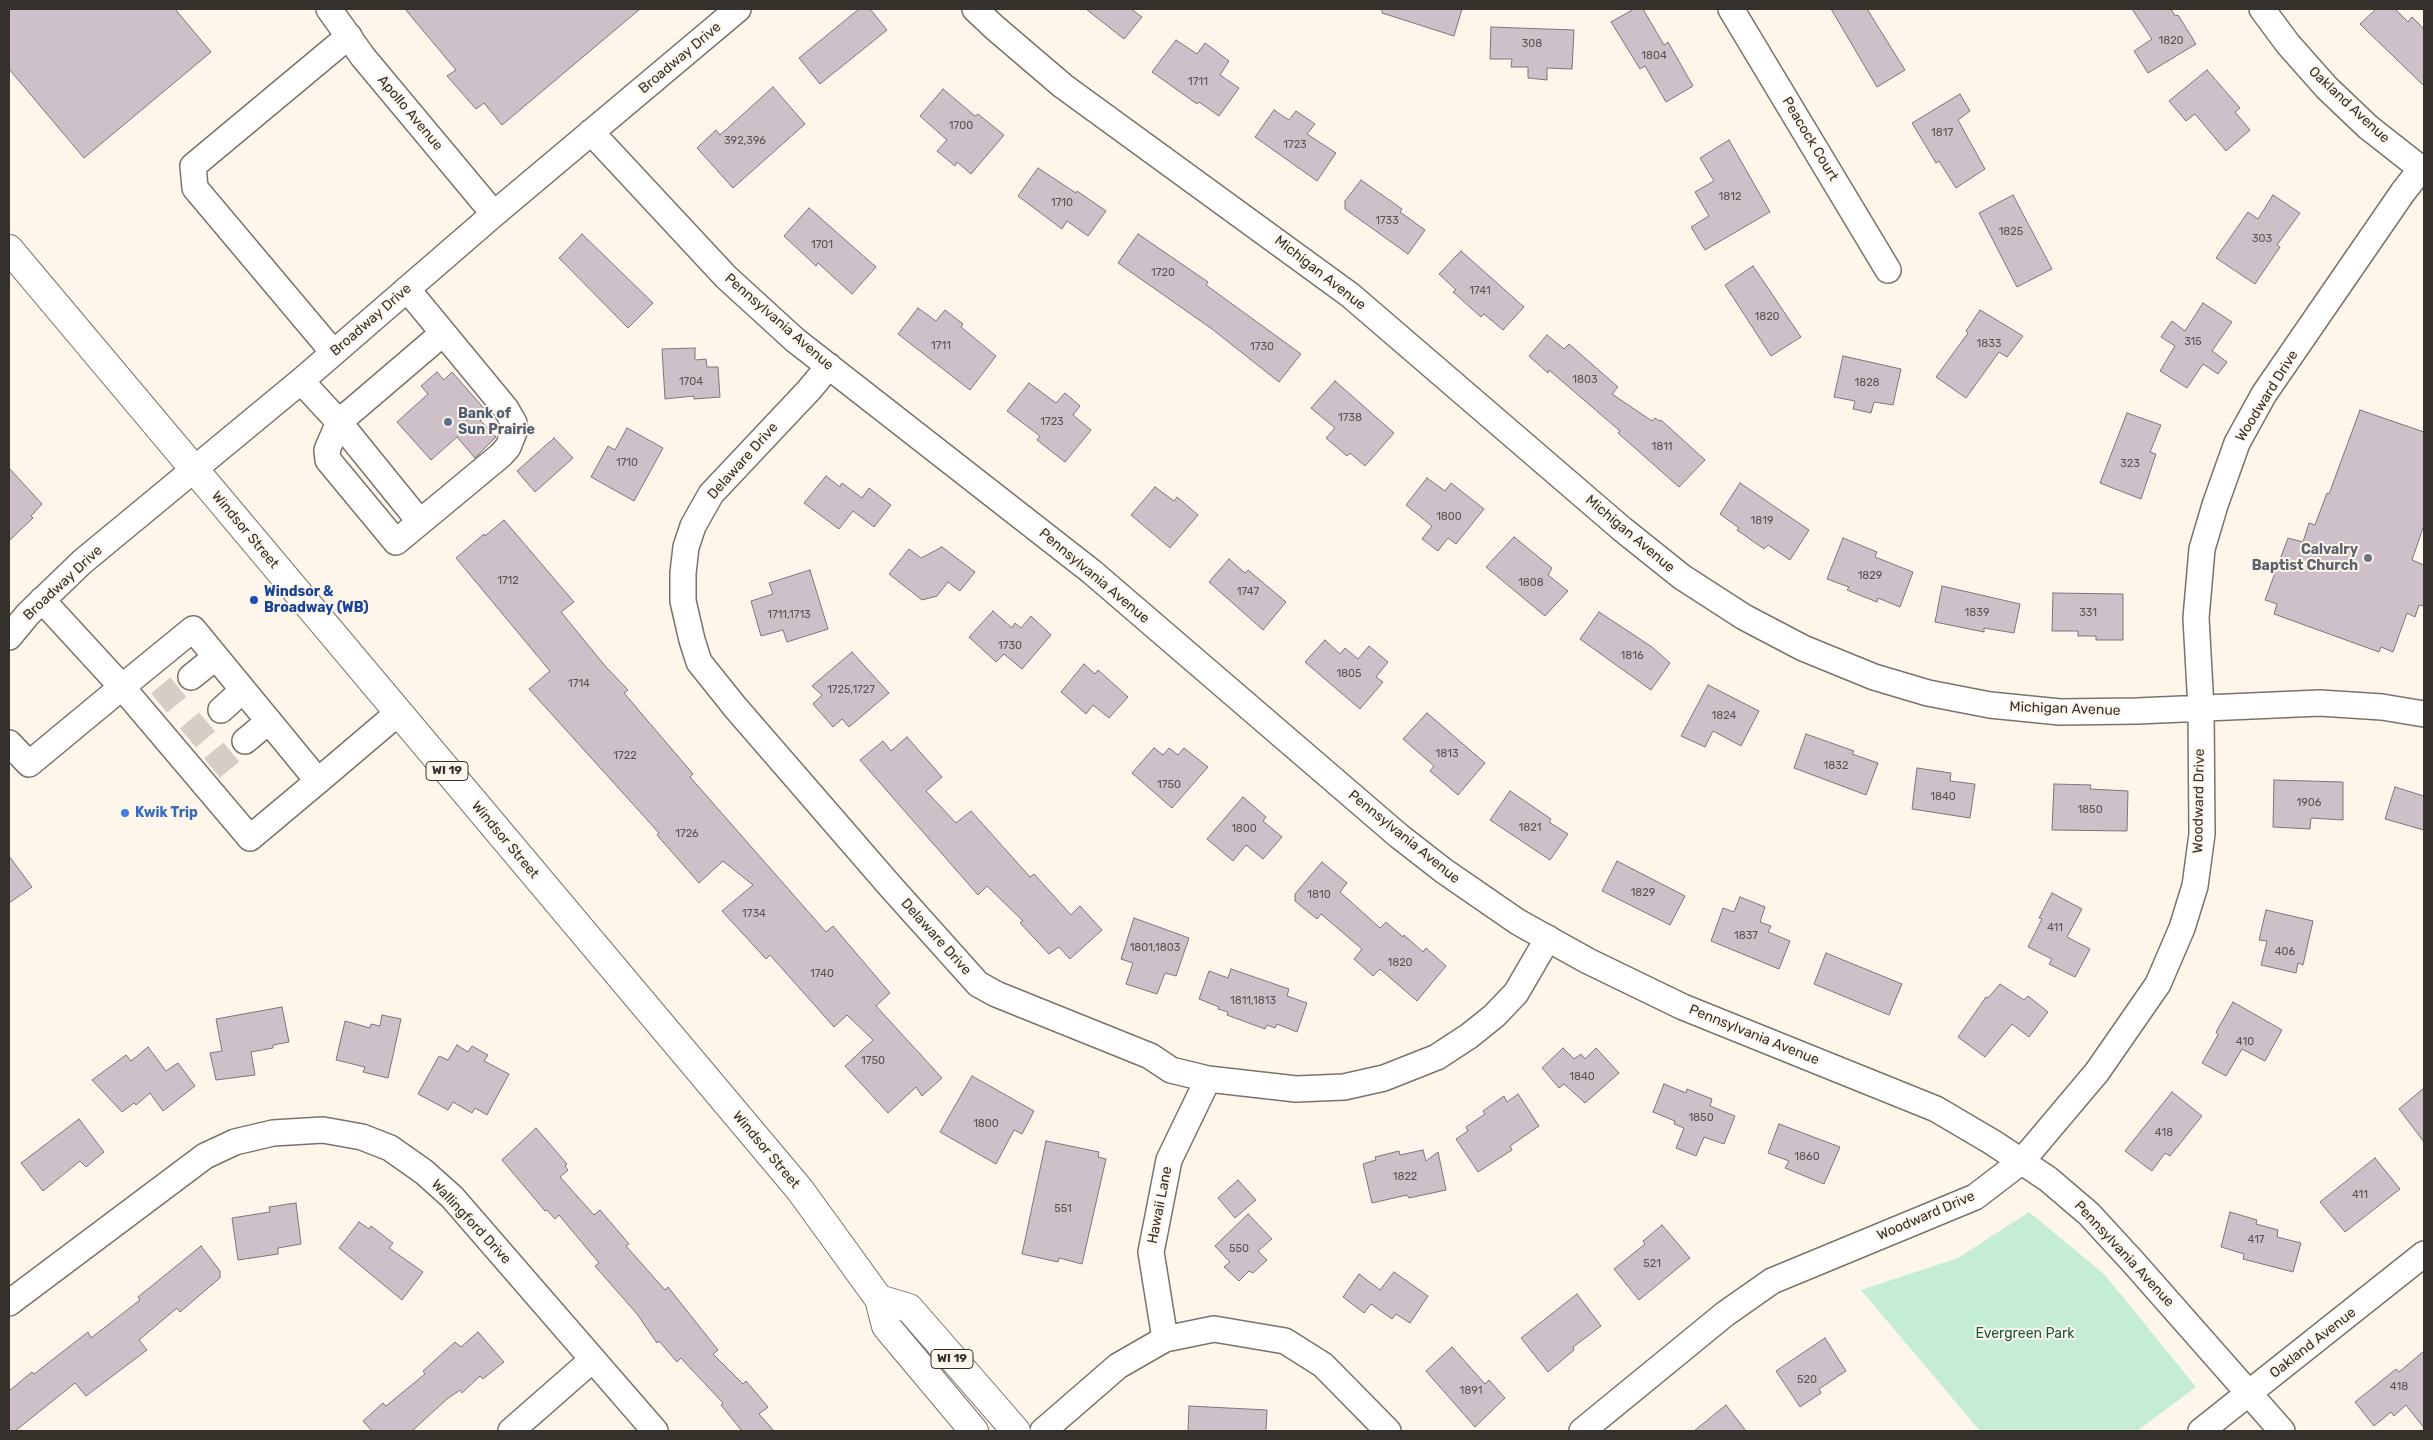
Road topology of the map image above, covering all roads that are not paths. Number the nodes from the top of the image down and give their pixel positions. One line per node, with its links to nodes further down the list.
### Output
1 (329, 9): 6 (street, Apollo Avenue)
2 (738, 9): 7 (street, Broadway Drive)
3 (976, 9): 25 (street, Michigan Avenue)
4 (1731, 9): 11 (street, Peacock Court)
5 (2262, 9): 8 (street, Oakland Avenue)
6 (349, 36): 9 (street, Apollo Avenue); 14 (street)
7 (591, 132): 9 (street, Broadway Drive); 15 (street, Pennsylvania Avenue)
8 (2423, 170): 25 (street, Woodward Drive)
9 (494, 214): 12 (street, Broadway Drive)
10 (9, 249): 18 (main road, Windsor Street / WI 19)
11 (1888, 270)
12 (407, 289): 13 (street); 14 (street, Broadway Drive)
13 (442, 334): 17 (street); 17 (street)
14 (333, 352): 16 (street, Broadway Drive)
15 (829, 366): 33 (street, Pennsylvania Avenue); 34 (street, Delaware Drive)
16 (301, 381): 17 (street); 18 (street, Broadway Drive)
17 (339, 422)
18 (194, 469): 19 (street, Broadway Drive); 27 (main road, Windsor Street / WI 19)
19 (42, 600): 20 (street, Broadway Drive); 23 (street)
20 (9, 637)
21 (216, 657): 22 (street); 23 (street); 24 (street)
22 (191, 677)
23 (122, 687): 31 (street); 32 (street)
24 (243, 690): 26 (street); 29 (street)
25 (2201, 708): 28 (street, Michigan Avenue); 35 (street, Woodward Drive)
26 (220, 710)
27 (398, 713): 32 (street); 37 (main road, Windsor Street / WI 19)
28 (2424, 714)
29 (269, 721): 30 (street); 32 (street)
30 (245, 741)
31 (9, 743)
32 (318, 781)
33 (1548, 938): 34 (street, Delaware Drive); 35 (street, Pennsylvania Avenue)
34 (1208, 1079): 39 (street, Hawaii Lane)
35 (2022, 1162): 41 (street, Pennsylvania Avenue); 48 (street, Woodward Drive)
36 (2424, 1254): 41 (street, Oakland Avenue)
37 (879, 1299): 44 (main road, Windsor Street / WI 19); 45 (main road, WI 19)
38 (9, 1303): 40 (street, Wallingford Drive)
39 (1164, 1339): 46 (street); 47 (street)
40 (592, 1360): 42 (street); 43 (street, Wallingford Drive)
41 (2249, 1393): 49 (street, Oakland Avenue); 50 (street, Pennsylvania Avenue)
42 (511, 1431)
43 (655, 1431)
44 (974, 1431)
45 (1016, 1431)
46 (1043, 1431)
47 (1388, 1431)
48 (1582, 1431)
49 (2201, 1431)
50 (2282, 1431)

